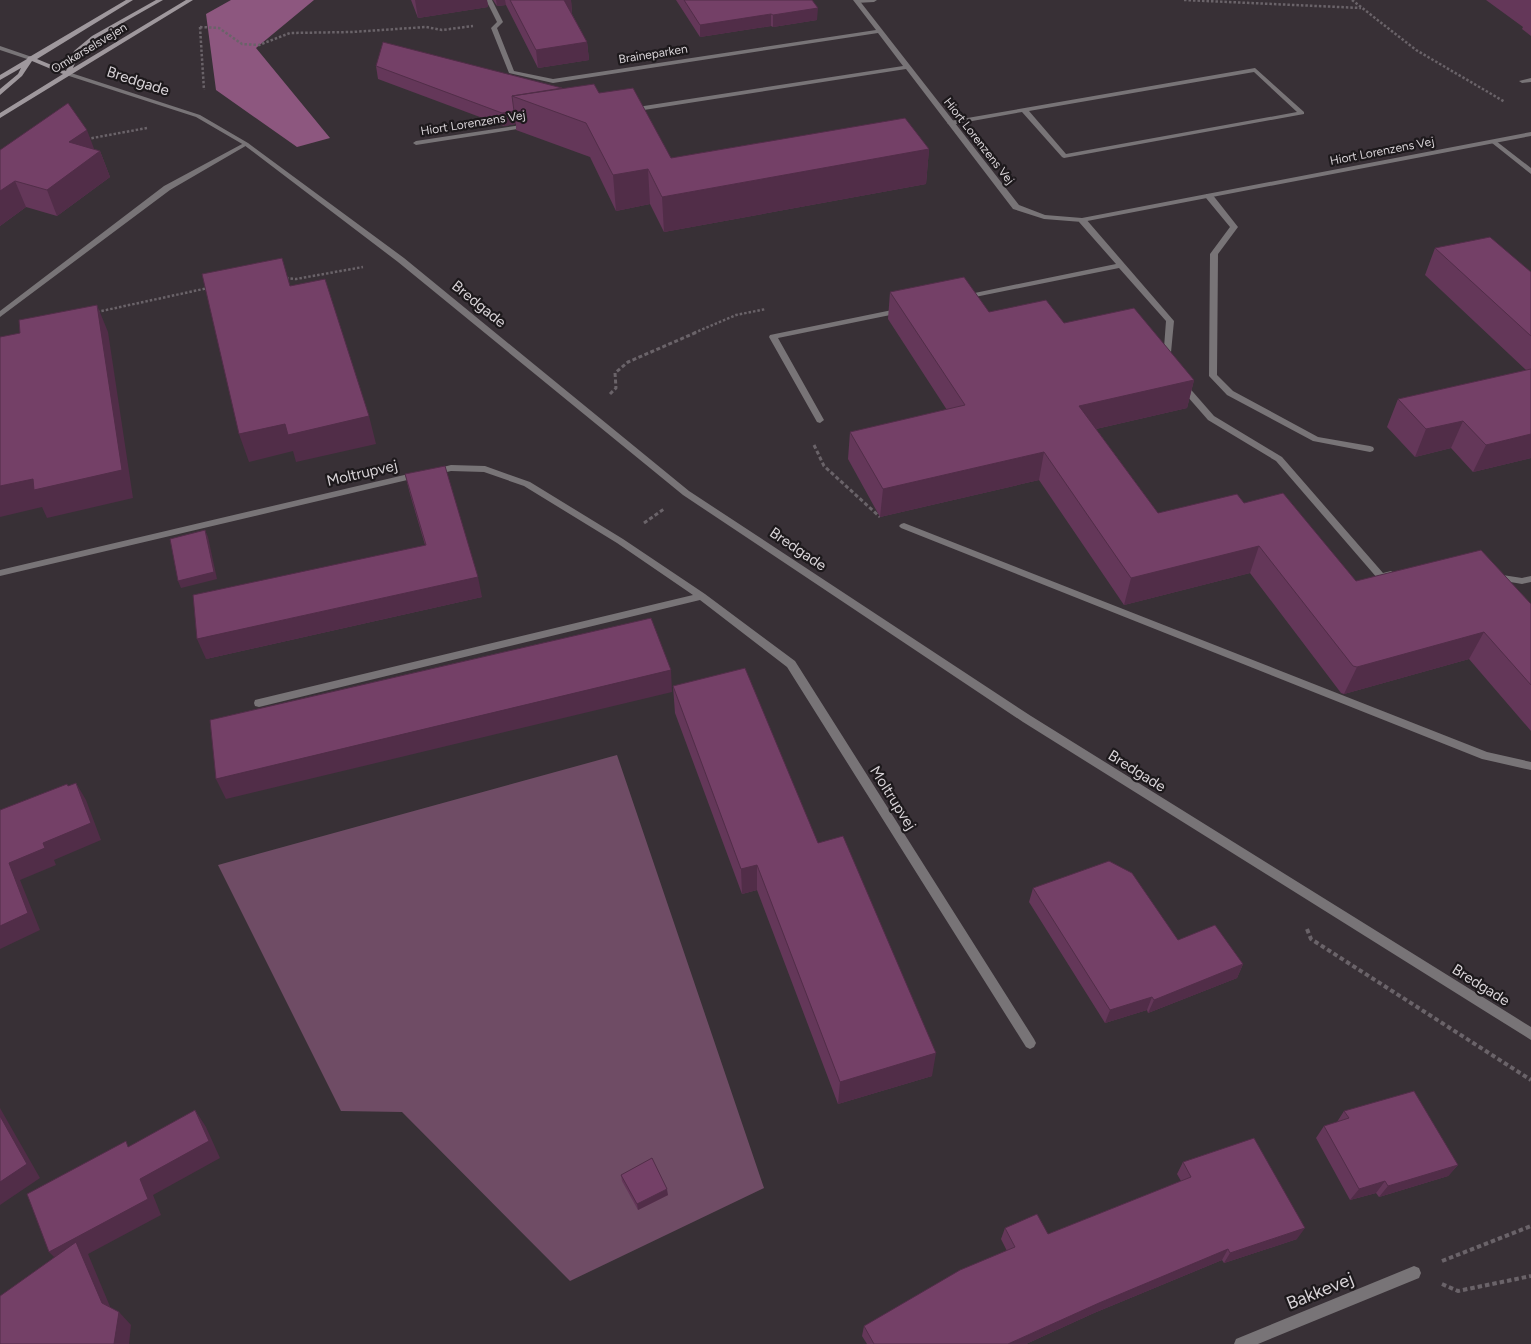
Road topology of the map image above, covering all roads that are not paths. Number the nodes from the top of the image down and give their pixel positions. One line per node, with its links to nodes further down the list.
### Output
1 (130, 0): 9 (main road, Omkørselsvejen)
2 (160, 0): 11 (main road)
3 (190, 0): 11 (main road, Omkørselsvejen)
4 (489, 0): 7 (street, Braineparken)
5 (874, 0): 6 (street)
6 (857, 1): 7 (street)
7 (879, 31): 10 (street)
8 (0, 48): 9 (street)
9 (30, 58): 11 (main road); 12 (main road, Omkørselsvejen); 15 (main road)
10 (907, 67): 16 (street); 19 (street, Hiort Lorenzens Vej)
11 (68, 74): 18 (main road, Omkørselsvejen); 24 (street, Bredgade)
12 (0, 78)
13 (1531, 80): 14 (street)
14 (1522, 81)
15 (0, 94)
16 (627, 110)
17 (1024, 110): 17 (street); 19 (street)
18 (0, 116)
19 (950, 123): 27 (street, Hiort Lorenzens Vej)
20 (540, 124): 23 (street, Hiort Lorenzens Vej)
21 (1531, 134): 22 (street, Hiort Lorenzens Vej)
22 (1494, 142): 25 (street); 26 (street, Hiort Lorenzens Vej)
23 (416, 143)
24 (246, 144): 31 (street); 42 (street, Bredgade)
25 (1531, 172)
26 (1210, 196): 27 (street, Hiort Lorenzens Vej); 33 (street)
27 (1082, 220): 28 (street)
28 (1120, 264): 29 (street); 36 (street)
29 (960, 298)
30 (913, 308): 32 (street)
31 (0, 315)
32 (820, 420)
33 (1370, 449)
34 (904, 526): 41 (street)
35 (0, 573): 39 (street, Moltrupvej)
36 (1398, 573)
37 (1486, 575): 38 (street)
38 (1531, 579)
39 (702, 596): 40 (street); 43 (street, Moltrupvej)
40 (259, 703)
41 (1531, 766)
42 (1531, 1034)
43 (1030, 1043)
44 (1414, 1273): 45 (street, Bakkevej)
45 (1240, 1344)

